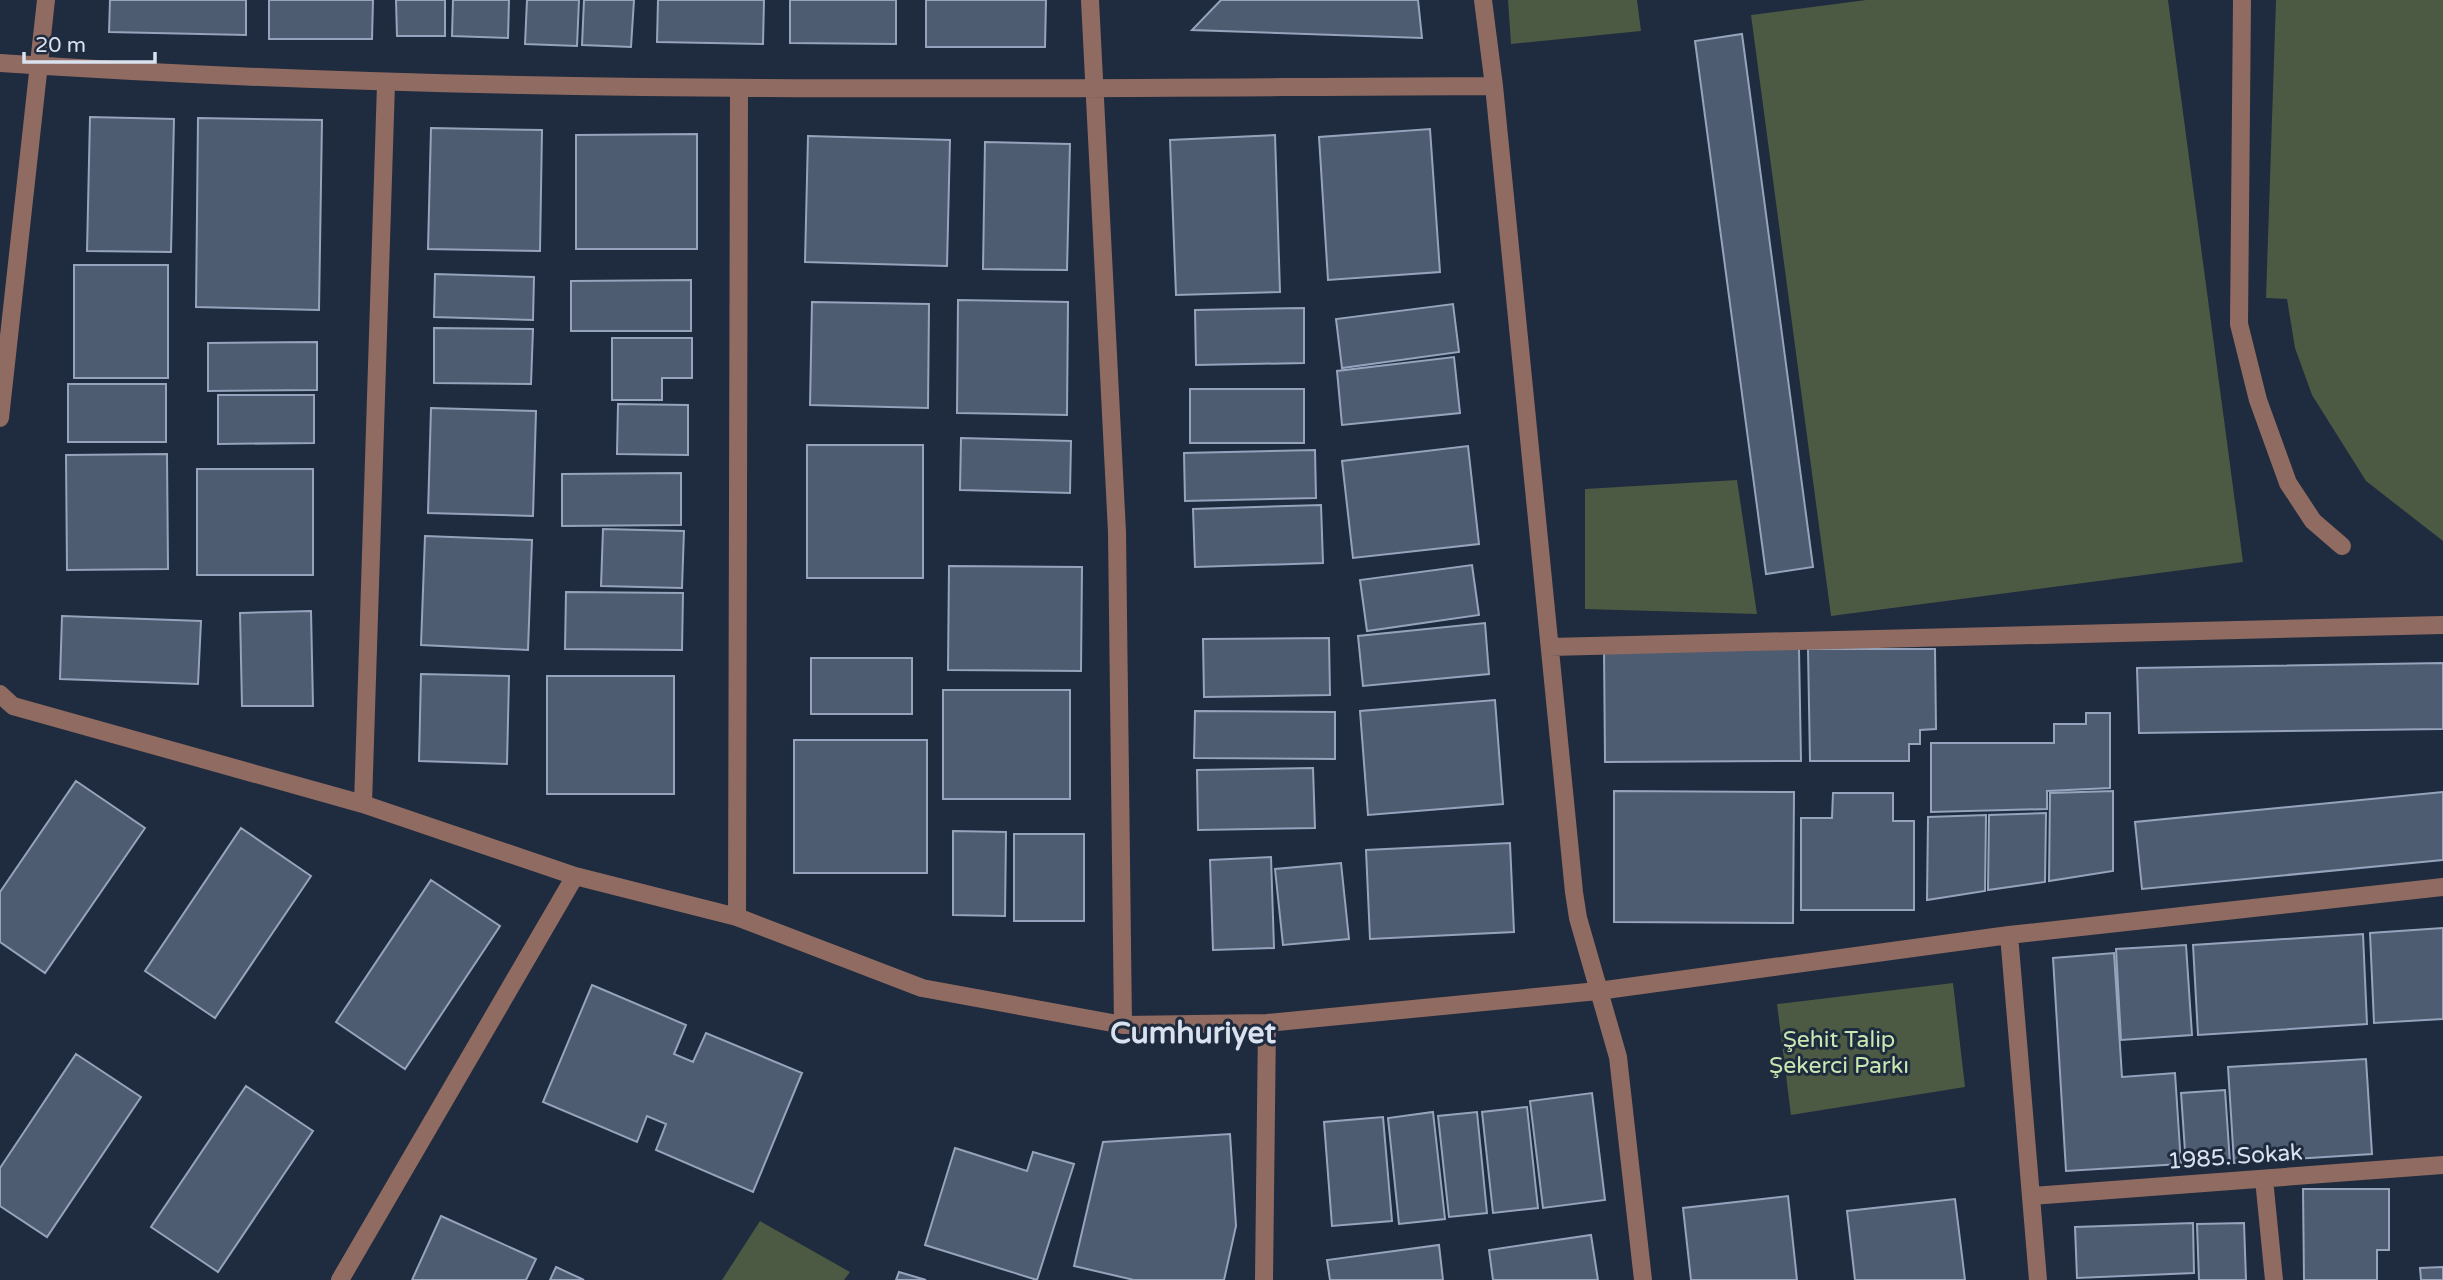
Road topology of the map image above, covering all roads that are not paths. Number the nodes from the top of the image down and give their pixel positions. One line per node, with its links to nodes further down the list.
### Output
1 (46, 0): 6 (street)
2 (1090, 0): 9 (street)
3 (1483, 0): 8 (street)
4 (2242, 0): 12 (street)
5 (0, 63): 6 (street)
6 (39, 66): 7 (street); 11 (street)
7 (386, 84): 10 (street); 16 (street)
8 (1494, 86): 9 (street); 14 (street)
9 (1094, 87): 10 (street); 23 (street)
10 (739, 88): 19 (street)
11 (0, 418)
12 (2342, 546)
13 (2443, 625): 14 (street)
14 (1550, 647): 21 (street)
15 (0, 694): 16 (street)
16 (363, 804): 17 (street)
17 (575, 876): 19 (street); 27 (street)
18 (2443, 887): 20 (street)
19 (737, 917): 23 (street)
20 (2010, 935): 21 (street); 26 (street)
21 (1598, 991): 22 (street); 29 (street)
22 (1267, 1023): 23 (street); 28 (street)
23 (1123, 1024)
24 (2443, 1165): 25 (street, 1985. Sokak)
25 (2264, 1179): 26 (street, 1985. Sokak); 31 (street)
26 (2031, 1196): 30 (street)
27 (340, 1280)
28 (1264, 1280)
29 (1643, 1280)
30 (2038, 1280)
31 (2274, 1280)

